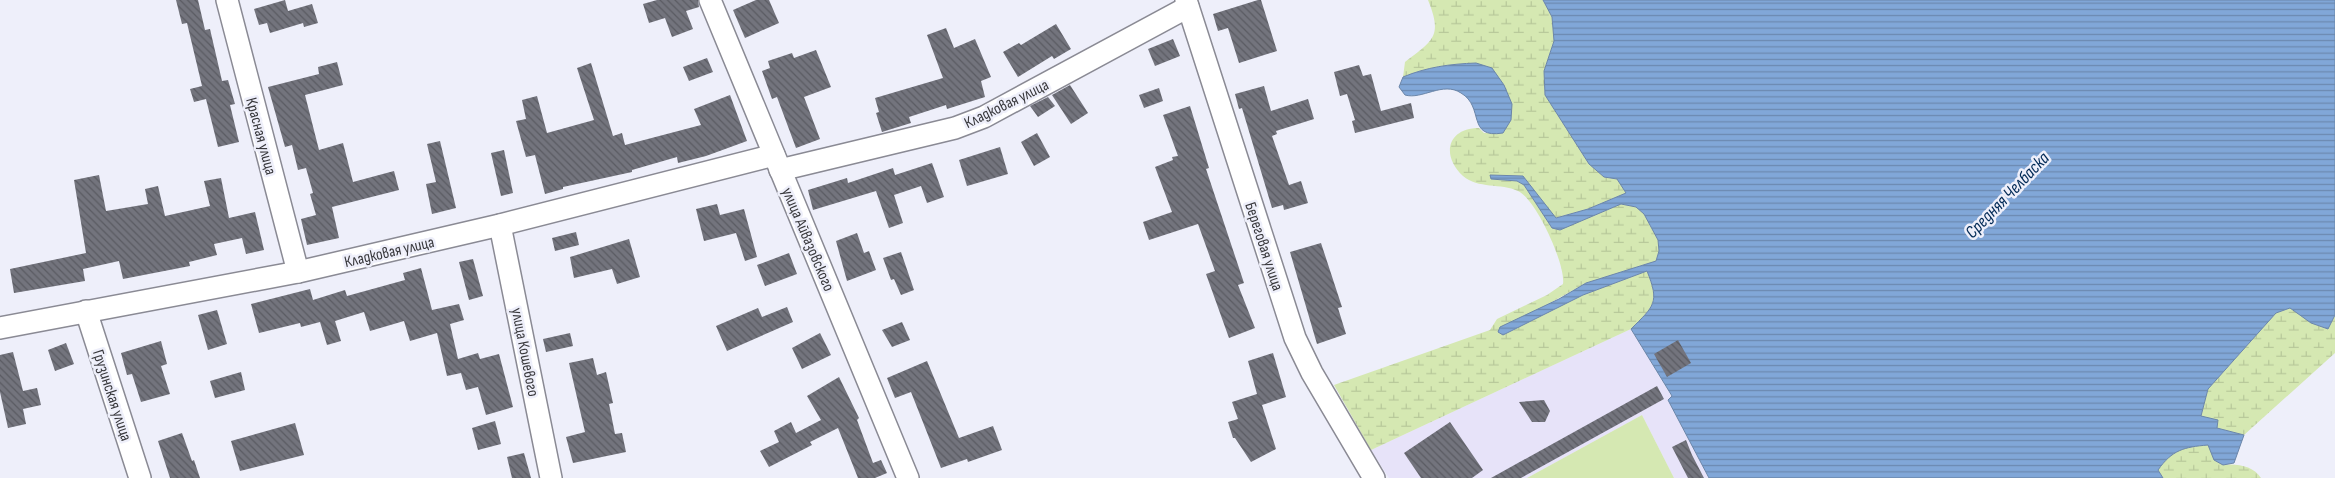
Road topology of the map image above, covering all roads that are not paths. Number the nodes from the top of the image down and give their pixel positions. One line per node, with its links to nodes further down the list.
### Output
1 (226, 0): 6 (street, Красная улица)
2 (710, 0): 4 (street, улица Айвазовского)
3 (1187, 3): 4 (street, Кладковая улица); 12 (street, Береговая улица)
4 (777, 163): 5 (street, Кладковая улица); 11 (street, улица Айвазовского)
5 (500, 225): 6 (street, Кладковая улица); 10 (street, улица Кошевого)
6 (298, 272): 7 (street, Кладковая улица)
7 (86, 311): 8 (street, Кладковая улица); 9 (street, Грузинская улица)
8 (0, 328)
9 (140, 478)
10 (551, 478)
11 (908, 478)
12 (1374, 478)

